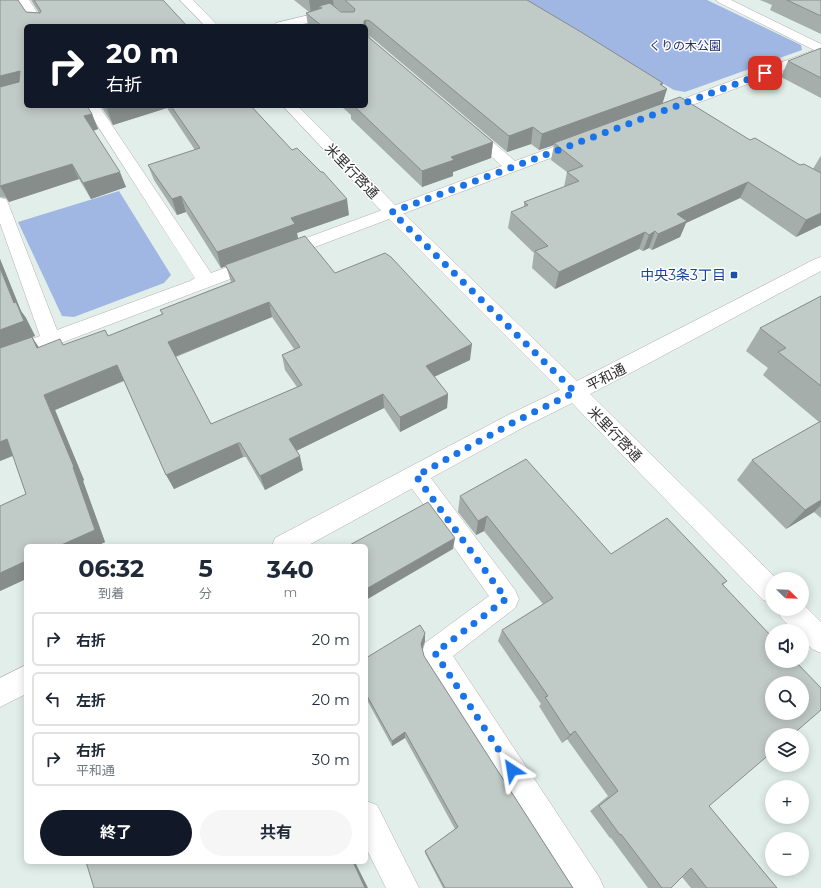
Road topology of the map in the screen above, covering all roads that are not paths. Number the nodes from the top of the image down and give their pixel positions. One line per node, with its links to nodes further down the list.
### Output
1 (23, 0): 4 (street)
2 (186, 0): 5 (street)
3 (722, 0): 8 (street)
4 (39, 24)
5 (210, 24)
6 (288, 24): 7 (street)
7 (346, 24)
8 (821, 51): 11 (street)
9 (93, 108): 19 (street)
10 (292, 108): 16 (street, 米里行啓通)
11 (644, 118)
12 (460, 121): 14 (street)
13 (593, 137): 14 (street)
14 (513, 166): 16 (street)
15 (0, 203): 17 (street)
16 (392, 212): 19 (street); 22 (street, 米里行啓通)
17 (7, 239): 20 (street)
18 (821, 263): 22 (street, 平和通)
19 (197, 284): 20 (street)
20 (51, 339): 21 (street)
21 (0, 358)
22 (575, 392): 23 (street, 平和通); 25 (street, 米里行啓通)
23 (416, 476): 24 (street, 平和通); 32 (street)
24 (288, 544)
25 (765, 584)
26 (797, 616): 27 (street)
27 (821, 640)
28 (24, 681): 29 (street)
29 (0, 693)
30 (368, 820): 31 (street)
31 (403, 888)
32 (588, 888)

